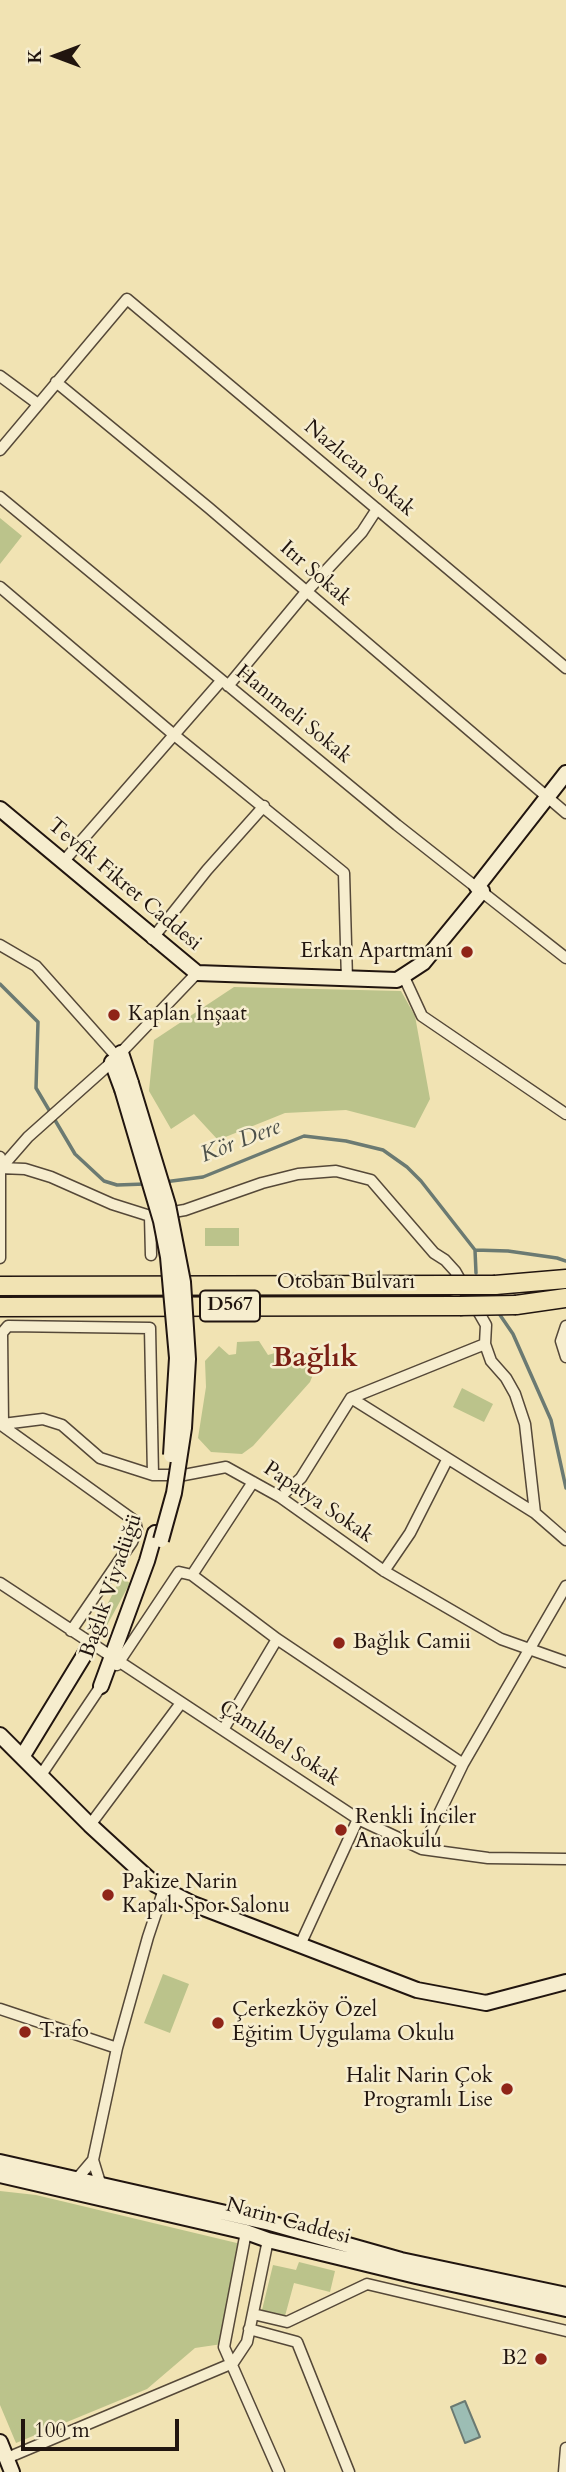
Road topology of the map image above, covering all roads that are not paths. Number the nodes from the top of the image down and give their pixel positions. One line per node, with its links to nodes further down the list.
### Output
1 (0, 376): 3 (street)
2 (57, 382): 3 (street); 6 (street, Nazlıcan Sokak); 8 (street, Itır Sokak)
3 (38, 404): 4 (street)
4 (0, 450)
5 (0, 497): 10 (street, Hanımeli Sokak)
6 (377, 509): 8 (street); 9 (street, Nazlıcan Sokak)
7 (0, 587): 11 (street)
8 (306, 592): 10 (street); 13 (street, Itır Sokak)
9 (566, 668)
10 (225, 684): 11 (street); 18 (street, Hanımeli Sokak)
11 (173, 734): 14 (street); 17 (street)
12 (566, 773): 13 (street)
13 (547, 796): 16 (street, Itır Sokak); 18 (street)
14 (264, 806): 19 (street); 24 (street)
15 (0, 809): 17 (street, Tevfik Fikret Caddesi)
16 (566, 813)
17 (63, 862): 19 (street, Tevfik Fikret Caddesi)
18 (479, 889): 21 (street, Hanımeli Sokak); 23 (street)
19 (152, 939): 22 (street, Tevfik Fikret Caddesi)
20 (0, 945): 25 (street)
21 (566, 958)
22 (197, 973): 24 (street, Tevfik Fikret Caddesi); 25 (street)
23 (404, 977): 24 (street, Tevfik Fikret Caddesi); 26 (street)
24 (347, 980)
25 (116, 1057): 27 (street); 54 (street, Bağlık Viyadüğü, bridge)
26 (566, 1114)
27 (0, 1165): 28 (street); 30 (street)
28 (149, 1216): 29 (street); 36 (street)
29 (151, 1255)
30 (0, 1258)
31 (566, 1279): 32 (highway, Otoban Bulvarı / D567, bridge)
32 (0, 1286)
33 (566, 1298): 34 (highway, Otoban Bulvarı / D567, bridge)
34 (0, 1307)
35 (566, 1326): 37 (street)
36 (485, 1343): 38 (street); 44 (street)
37 (566, 1357)
38 (351, 1398): 40 (street); 43 (street)
39 (2, 1424): 41 (street, Papatya Sokak); 41 (street); 50 (street)
40 (447, 1460): 44 (street); 46 (street)
41 (152, 1475): 42 (street, Papatya Sokak)
42 (253, 1482): 43 (street, Papatya Sokak); 47 (street)
43 (280, 1497): 46 (street, Papatya Sokak)
44 (535, 1513): 45 (street)
45 (566, 1540)
46 (384, 1571): 53 (street, Papatya Sokak)
47 (192, 1575): 51 (street); 54 (street)
48 (0, 1583): 50 (street, Çamlıbel Sokak)
49 (566, 1586): 53 (street)
50 (71, 1631): 52 (street, Çamlıbel Sokak)
51 (277, 1639): 58 (street); 61 (street)
52 (91, 1644): 54 (street, Çamlıbel Sokak); 60 (street)
53 (530, 1649): 55 (street, Papatya Sokak); 61 (street)
54 (115, 1659): 56 (street, Bağlık Viyadüğü); 57 (street, Çamlıbel Sokak)
55 (566, 1662)
56 (101, 1686): 62 (street)
57 (181, 1703): 58 (street, Çamlıbel Sokak); 64 (street)
58 (223, 1730): 63 (street, Çamlıbel Sokak)
59 (0, 1735): 60 (street)
60 (22, 1757): 62 (street)
61 (463, 1764): 65 (street)
62 (41, 1775): 64 (street)
63 (358, 1819): 65 (street, Çamlıbel Sokak); 68 (street)
64 (90, 1825): 67 (street)
65 (422, 1849): 66 (street, Çamlıbel Sokak)
66 (566, 1859)
67 (164, 1889): 68 (street); 71 (street)
68 (301, 1944): 69 (street)
69 (566, 1982)
70 (0, 2009): 71 (street)
71 (117, 2048): 72 (street)
72 (93, 2160): 75 (street); 76 (street)
73 (0, 2162): 75 (street, Narin Caddesi)
74 (0, 2175): 77 (street, Narin Caddesi)
75 (76, 2180): 76 (street, Narin Caddesi)
76 (101, 2186): 79 (street, Narin Caddesi)
77 (246, 2232): 78 (street, Narin Caddesi); 84 (street)
78 (268, 2240): 80 (street, Narin Caddesi); 81 (street)
79 (566, 2295)
80 (566, 2309)
81 (253, 2314): 82 (street); 83 (street)
82 (252, 2330): 84 (street); 89 (street)
83 (566, 2331)
84 (233, 2363): 87 (street); 88 (street)
85 (0, 2442): 87 (street)
86 (566, 2448): 90 (street)
87 (9, 2465)
88 (279, 2472)
89 (349, 2472)
90 (564, 2472)

